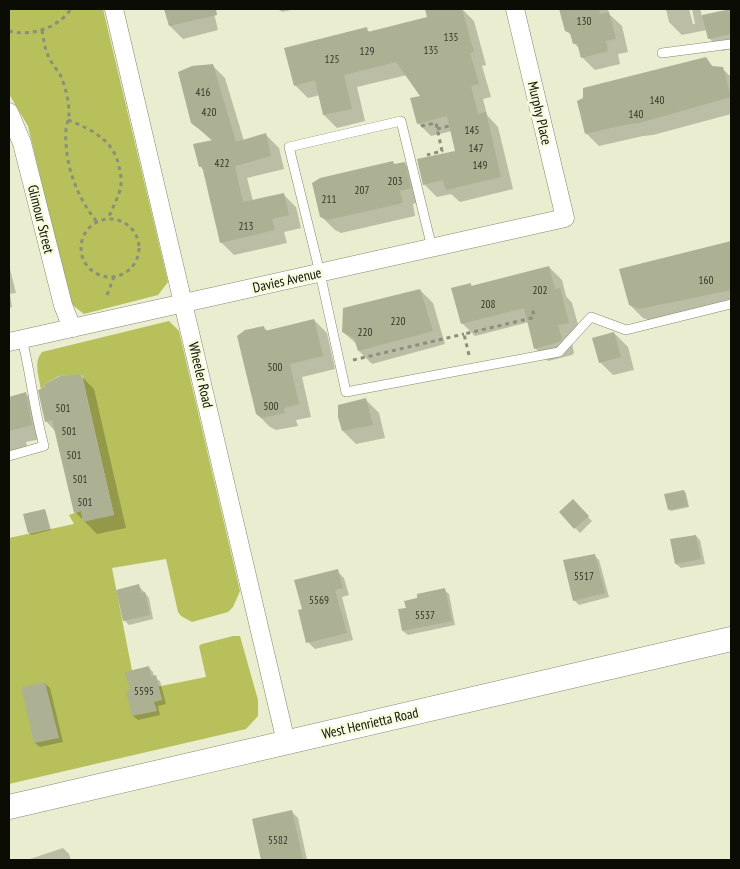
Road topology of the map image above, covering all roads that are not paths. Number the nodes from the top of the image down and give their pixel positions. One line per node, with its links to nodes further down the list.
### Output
1 (114, 9): 9 (street, Wheeler Road)
2 (515, 9): 6 (street, Murphy Place)
3 (731, 44): 4 (lane)
4 (662, 54)
5 (9, 112): 11 (street, Glimour Street)
6 (565, 218): 7 (street, Davies Avenue)
7 (432, 248): 8 (street, Davies Avenue); 8 (lane)
8 (320, 273): 9 (street, Davies Avenue); 10 (lane)
9 (184, 304): 11 (street, Davies Avenue); 15 (street, Wheeler Road)
10 (731, 304)
11 (72, 328): 12 (street, Davies Avenue)
12 (16, 340): 13 (lane)
13 (9, 456)
14 (731, 639): 15 (main road, West Henrietta Road)
15 (286, 742): 16 (main road, West Henrietta Road)
16 (9, 807)

